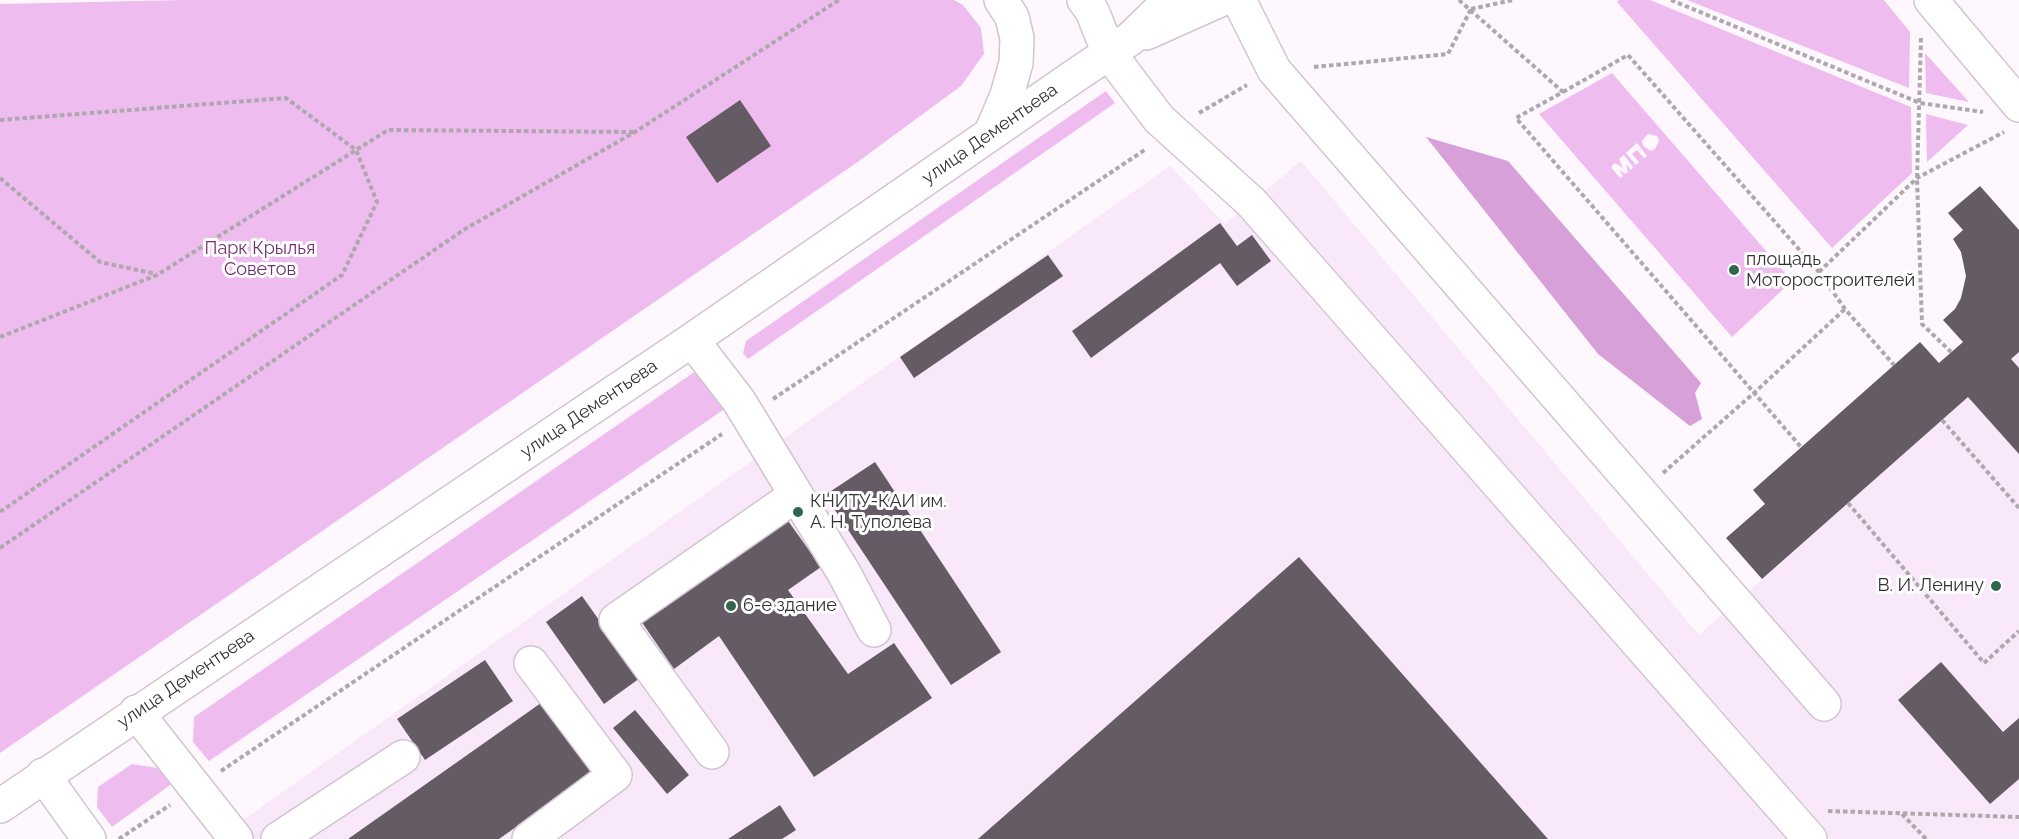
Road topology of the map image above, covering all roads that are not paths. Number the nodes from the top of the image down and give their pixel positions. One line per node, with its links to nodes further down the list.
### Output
1 (1000, 0): 9 (main road)
2 (1084, 0): 7 (main road)
3 (1170, 0): 7 (main road, улица Дементьева)
4 (1220, 0): 7 (main road)
5 (1239, 0): 14 (main road)
6 (1931, 0): 8 (main road)
7 (1120, 46): 9 (main road, улица Дементьева); 24 (main road)
8 (2014, 117)
9 (991, 133): 10 (main road, улица Дементьева)
10 (692, 340): 11 (main road); 15 (main road, улица Дементьева)
11 (796, 495): 12 (main road); 16 (main road)
12 (874, 630)
13 (531, 663): 23 (main road)
14 (1824, 704)
15 (136, 712): 18 (main road, улица Дементьева); 21 (main road)
16 (712, 752)
17 (403, 757): 22 (main road)
18 (43, 776): 19 (main road, улица Дементьева); 20 (main road)
19 (0, 806)
20 (89, 839)
21 (236, 839)
22 (278, 839)
23 (529, 839)
24 (1810, 839)

